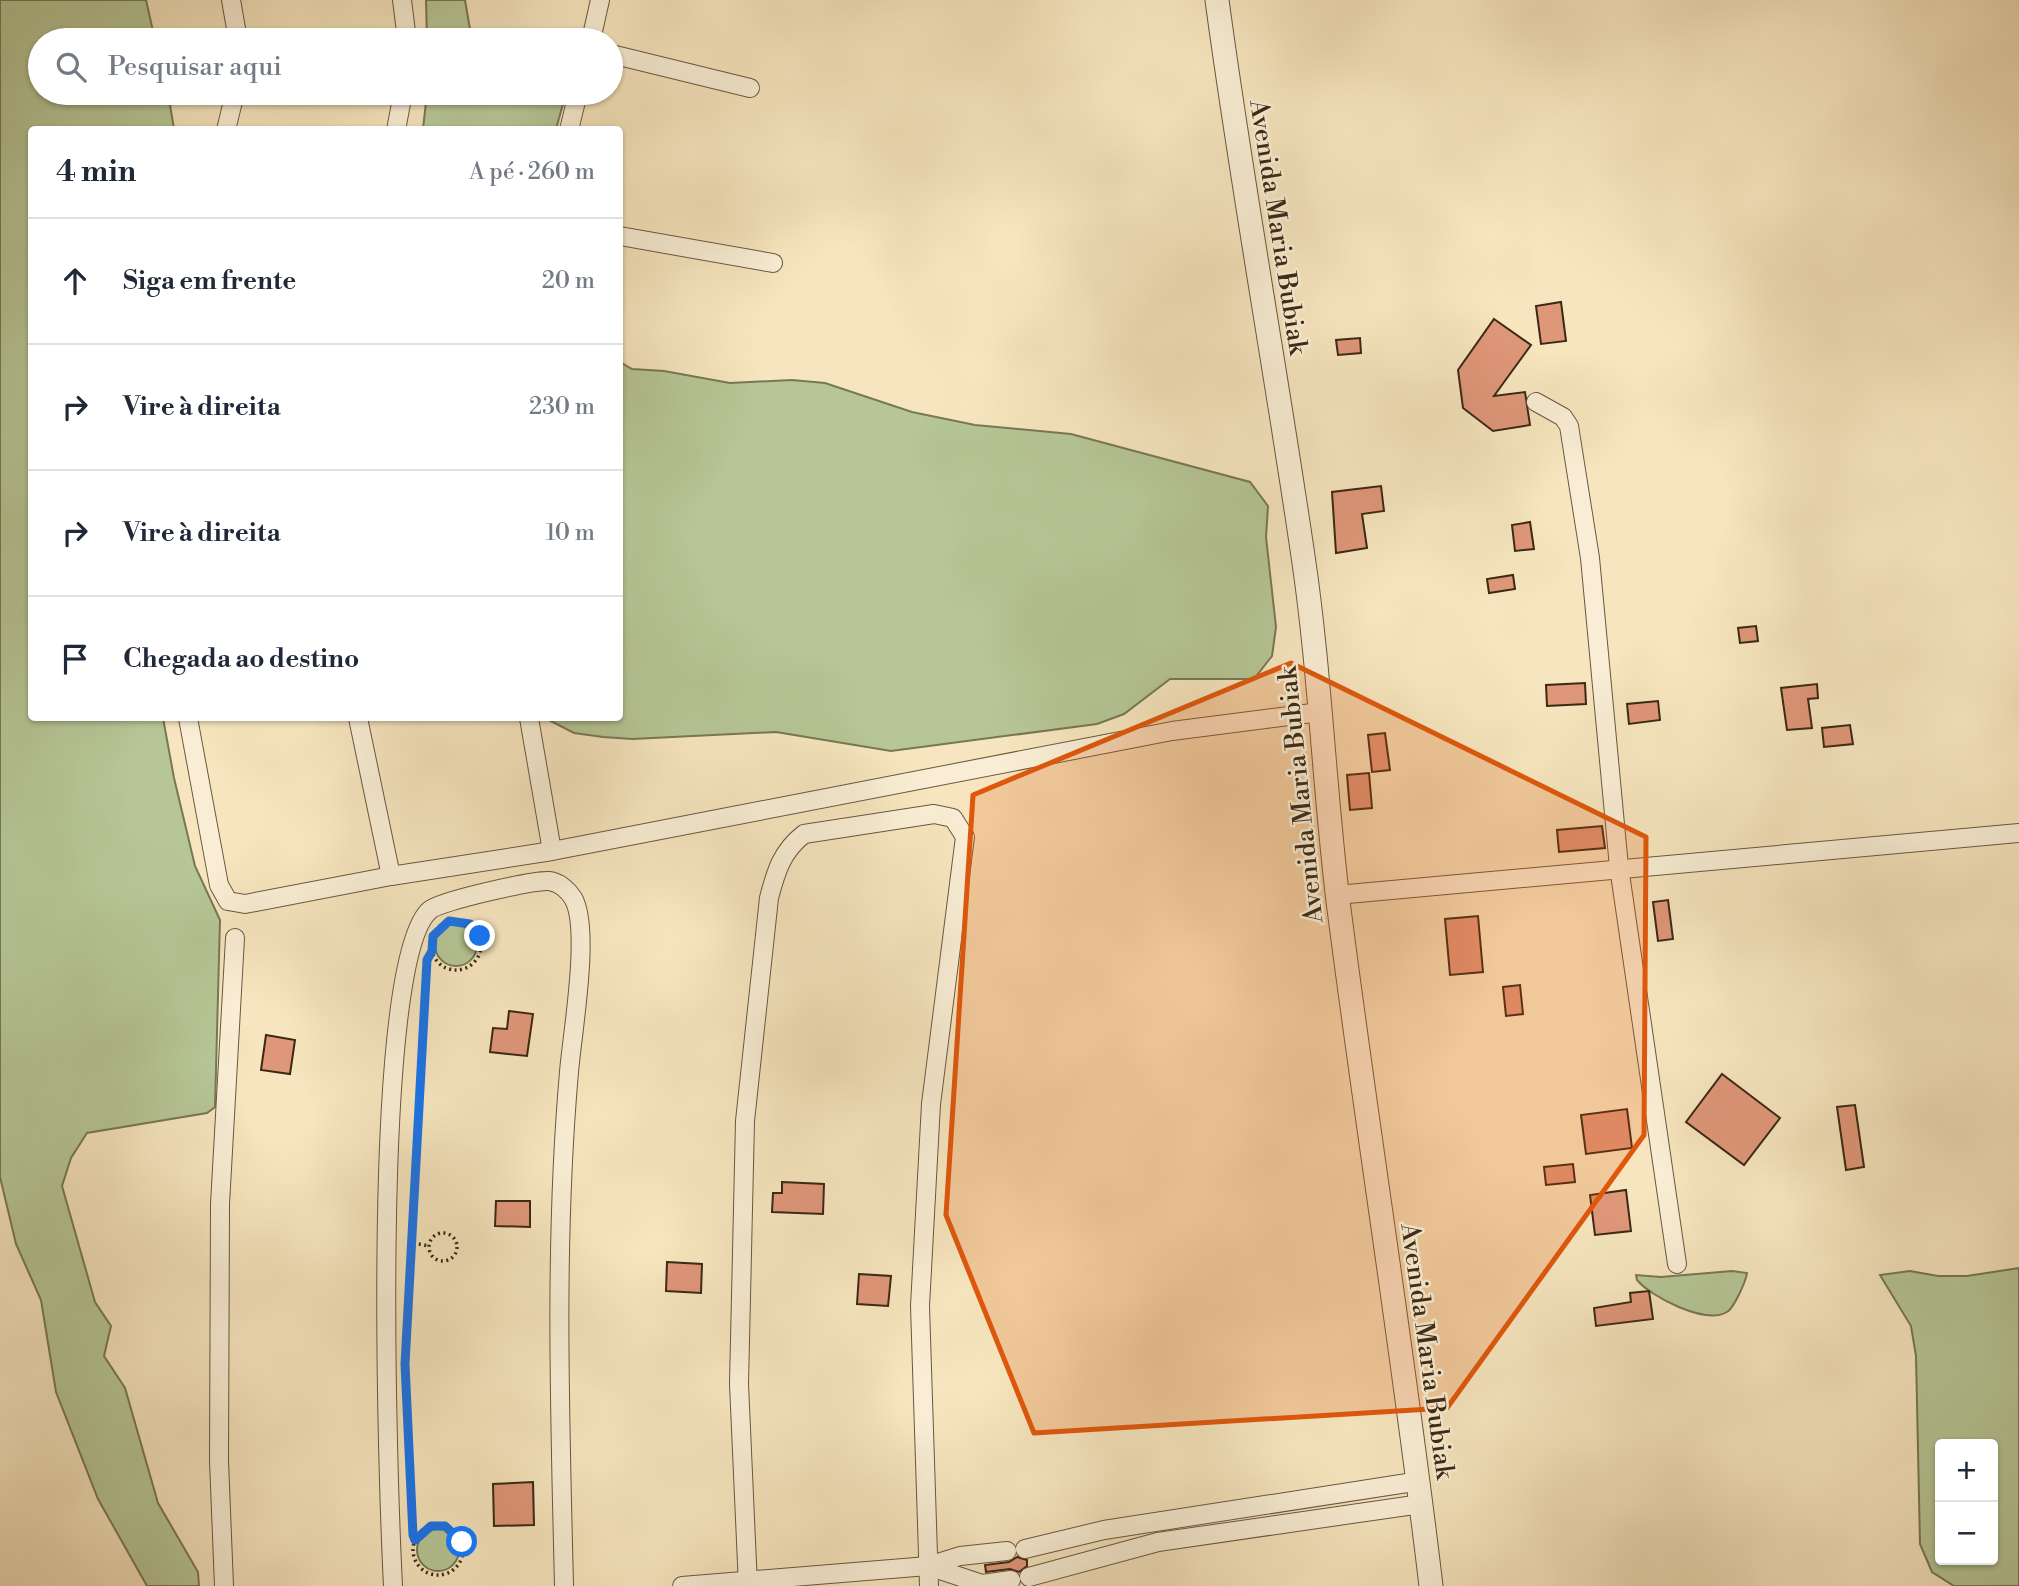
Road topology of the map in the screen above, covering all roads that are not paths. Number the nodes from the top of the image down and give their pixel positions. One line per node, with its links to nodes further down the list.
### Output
1 (231, 0): 5 (street)
2 (402, 0): 6 (street)
3 (600, 0): 7 (street)
4 (1217, 0): 19 (street, Avenida Maria Bubiak)
5 (236, 28)
6 (406, 28)
7 (593, 28)
8 (623, 57): 9 (street)
9 (750, 88)
10 (232, 105): 13 (street)
11 (401, 105): 14 (street)
12 (575, 105): 15 (street)
13 (227, 126)
14 (397, 126)
15 (570, 126)
16 (623, 237): 17 (street)
17 (773, 264)
18 (1536, 402): 25 (street)
19 (1320, 712): 24 (street); 27 (street, Avenida Maria Bubiak)
20 (189, 721): 26 (street)
21 (359, 721): 26 (street)
22 (530, 721): 24 (street)
23 (2019, 833): 25 (street)
24 (552, 852): 26 (street)
25 (1619, 867): 27 (street); 29 (street)
26 (391, 876)
27 (1337, 895): 30 (street, Avenida Maria Bubiak)
28 (235, 938): 37 (street)
29 (1677, 1264)
30 (1421, 1492): 31 (street); 33 (street); 42 (street, Avenida Maria Bubiak)
31 (1043, 1543): 32 (street); 33 (street)
32 (928, 1566): 35 (street); 36 (street); 36 (street); 41 (street)
33 (1049, 1570): 34 (street)
34 (1029, 1577)
35 (1011, 1580)
36 (748, 1583): 40 (street)
37 (224, 1586)
38 (393, 1586): 39 (street)
39 (564, 1586)
40 (682, 1586)
41 (929, 1586)
42 (1431, 1586)

